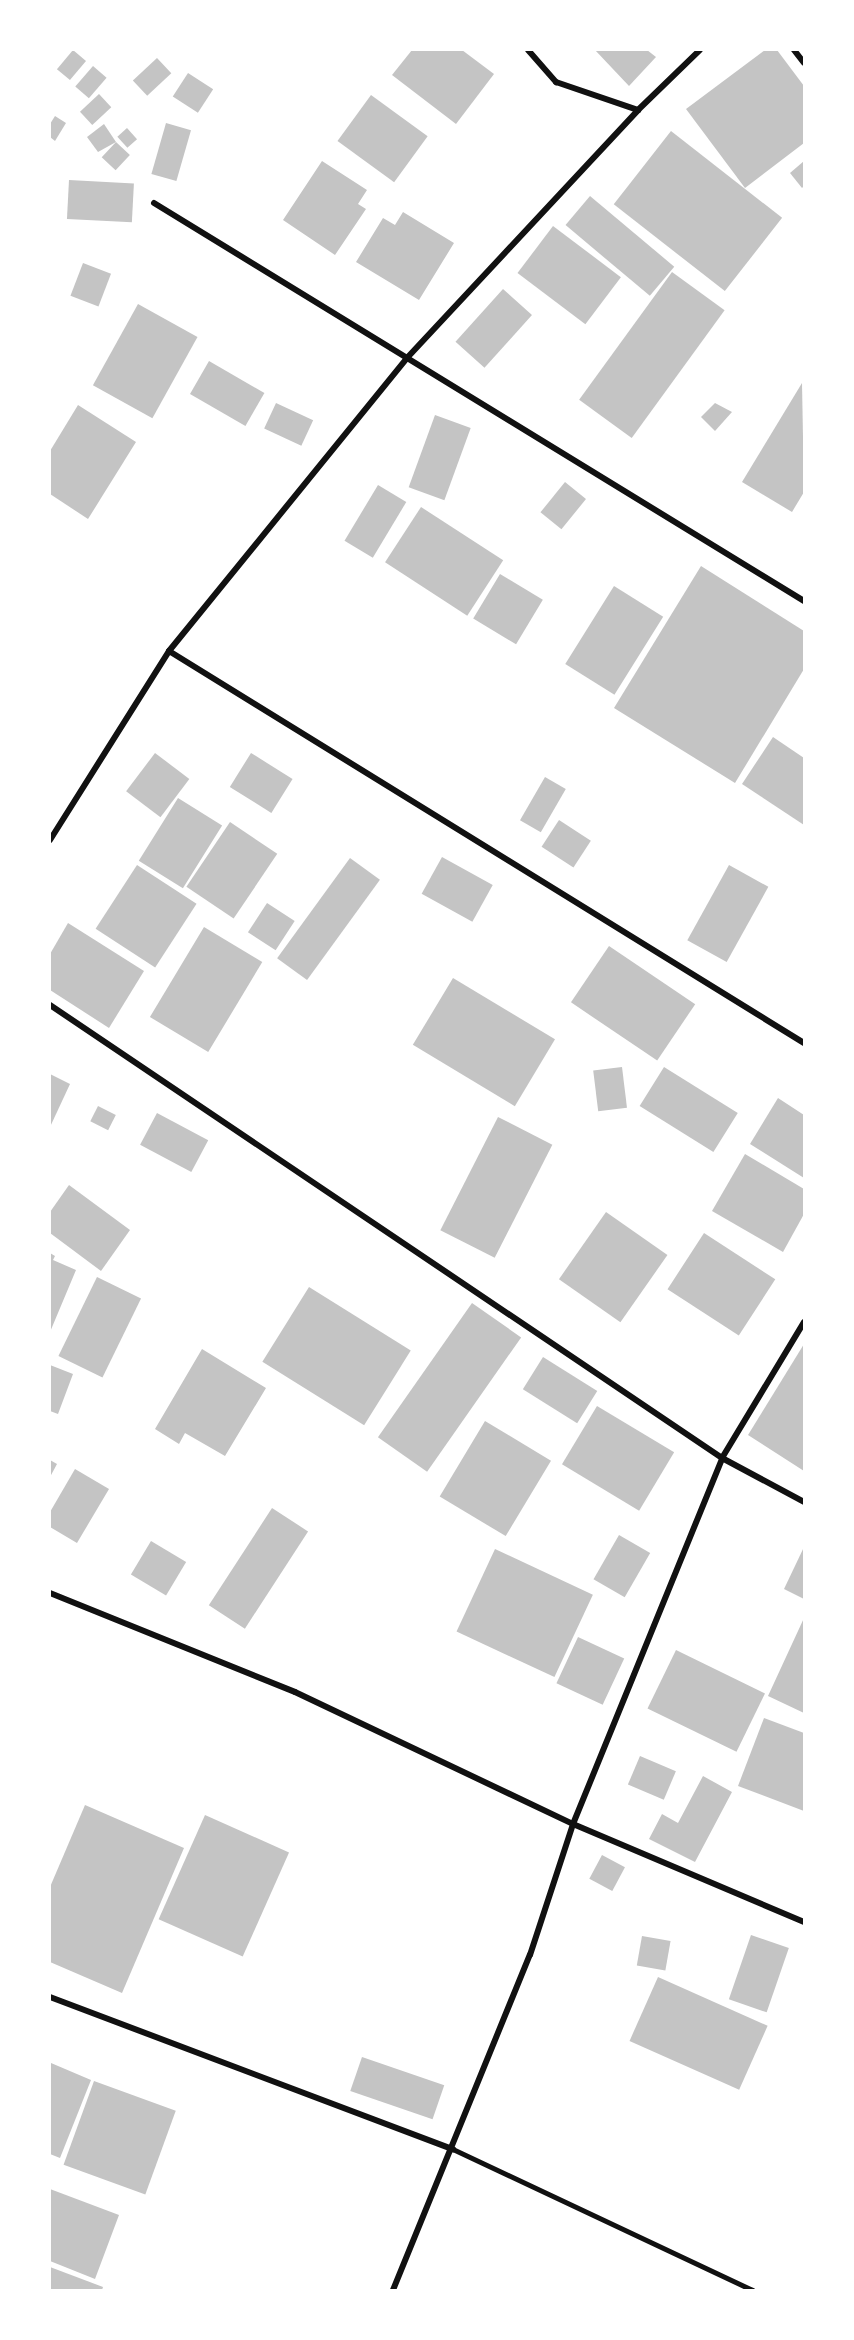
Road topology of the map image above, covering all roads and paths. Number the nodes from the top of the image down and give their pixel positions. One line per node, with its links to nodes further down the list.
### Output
1 (528, 50): 5 (street)
2 (700, 50): 5 (street)
3 (794, 50): 4 (street)
4 (804, 63)
5 (638, 110): 7 (street)
6 (154, 203): 7 (street)
7 (406, 359): 8 (street); 9 (street)
8 (804, 601)
9 (169, 651): 10 (street); 12 (street)
10 (50, 840)
11 (50, 1005): 14 (street)
12 (804, 1043)
13 (804, 1322): 14 (street)
14 (722, 1458): 15 (street); 17 (street)
15 (804, 1502)
16 (50, 1593): 17 (street)
17 (573, 1824): 18 (street); 20 (street)
18 (804, 1922)
19 (50, 1997): 20 (street)
20 (453, 2149): 21 (street); 22 (lane)
21 (393, 2290)
22 (752, 2290)

